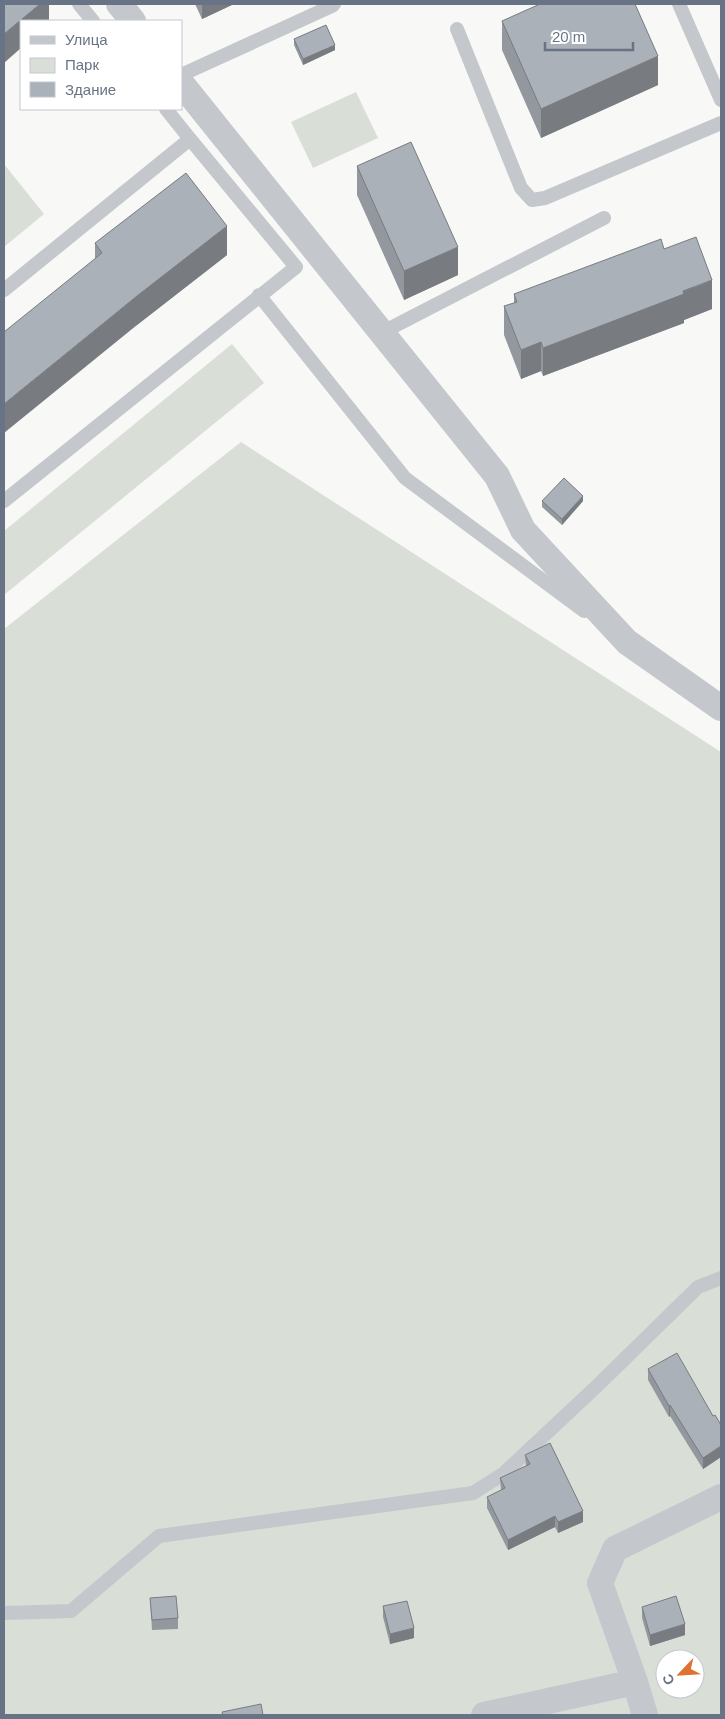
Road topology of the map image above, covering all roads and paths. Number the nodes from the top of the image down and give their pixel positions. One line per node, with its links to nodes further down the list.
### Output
1 (79, 4): 5 (lane)
2 (119, 4): 6 (street)
3 (334, 4): 8 (lane)
4 (679, 4): 10 (lane)
5 (92, 20)
6 (132, 20)
7 (457, 29): 12 (lane)
8 (182, 75)
9 (182, 84): 17 (street)
10 (721, 100)
11 (167, 110): 13 (lane)
12 (721, 123)
13 (190, 139): 15 (lane); 16 (lane)
14 (604, 218): 17 (lane)
15 (4, 290)
16 (260, 295): 18 (lane); 19 (lane)
17 (383, 332): 19 (street)
18 (4, 501)
19 (627, 642): 20 (street)
20 (721, 708)
21 (721, 1278): 23 (lane)
22 (721, 1497): 24 (street)
23 (4, 1613)
24 (635, 1682): 25 (street); 26 (street)
25 (484, 1715)
26 (645, 1715)

